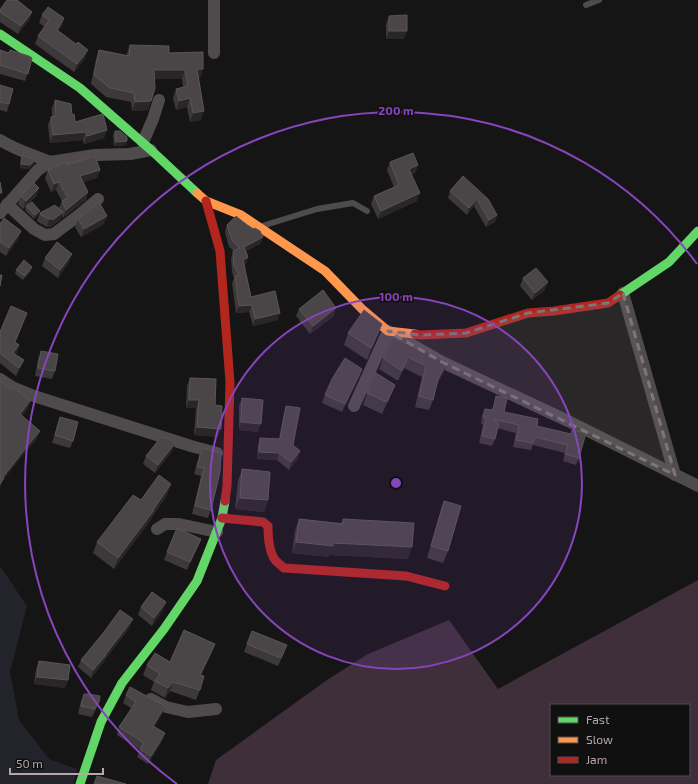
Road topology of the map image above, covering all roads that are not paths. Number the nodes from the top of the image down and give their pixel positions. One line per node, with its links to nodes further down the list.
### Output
1 (214, 0): 5 (street)
2 (599, 0): 3 (lane)
3 (586, 5)
4 (0, 34): 8 (street)
5 (214, 53)
6 (159, 100): 8 (street)
7 (0, 140): 9 (street)
8 (147, 146): 9 (street); 11 (street)
9 (50, 162): 12 (street)
10 (98, 199): 12 (street)
11 (206, 201): 14 (street); 20 (street)
12 (4, 209)
13 (367, 211): 14 (lane)
14 (259, 227): 17 (street)
15 (698, 231): 16 (street)
16 (623, 293): 17 (street); 21 (street)
17 (388, 331): 19 (street); 21 (street)
18 (0, 379): 20 (street)
19 (354, 406)
20 (228, 454): 23 (street)
21 (675, 475): 22 (street)
22 (698, 486)
23 (222, 518): 25 (street); 26 (street)
24 (157, 529): 25 (street)
25 (217, 532): 27 (street)
26 (445, 586)
27 (122, 683): 28 (street); 29 (street)
28 (216, 709)
29 (80, 784)

